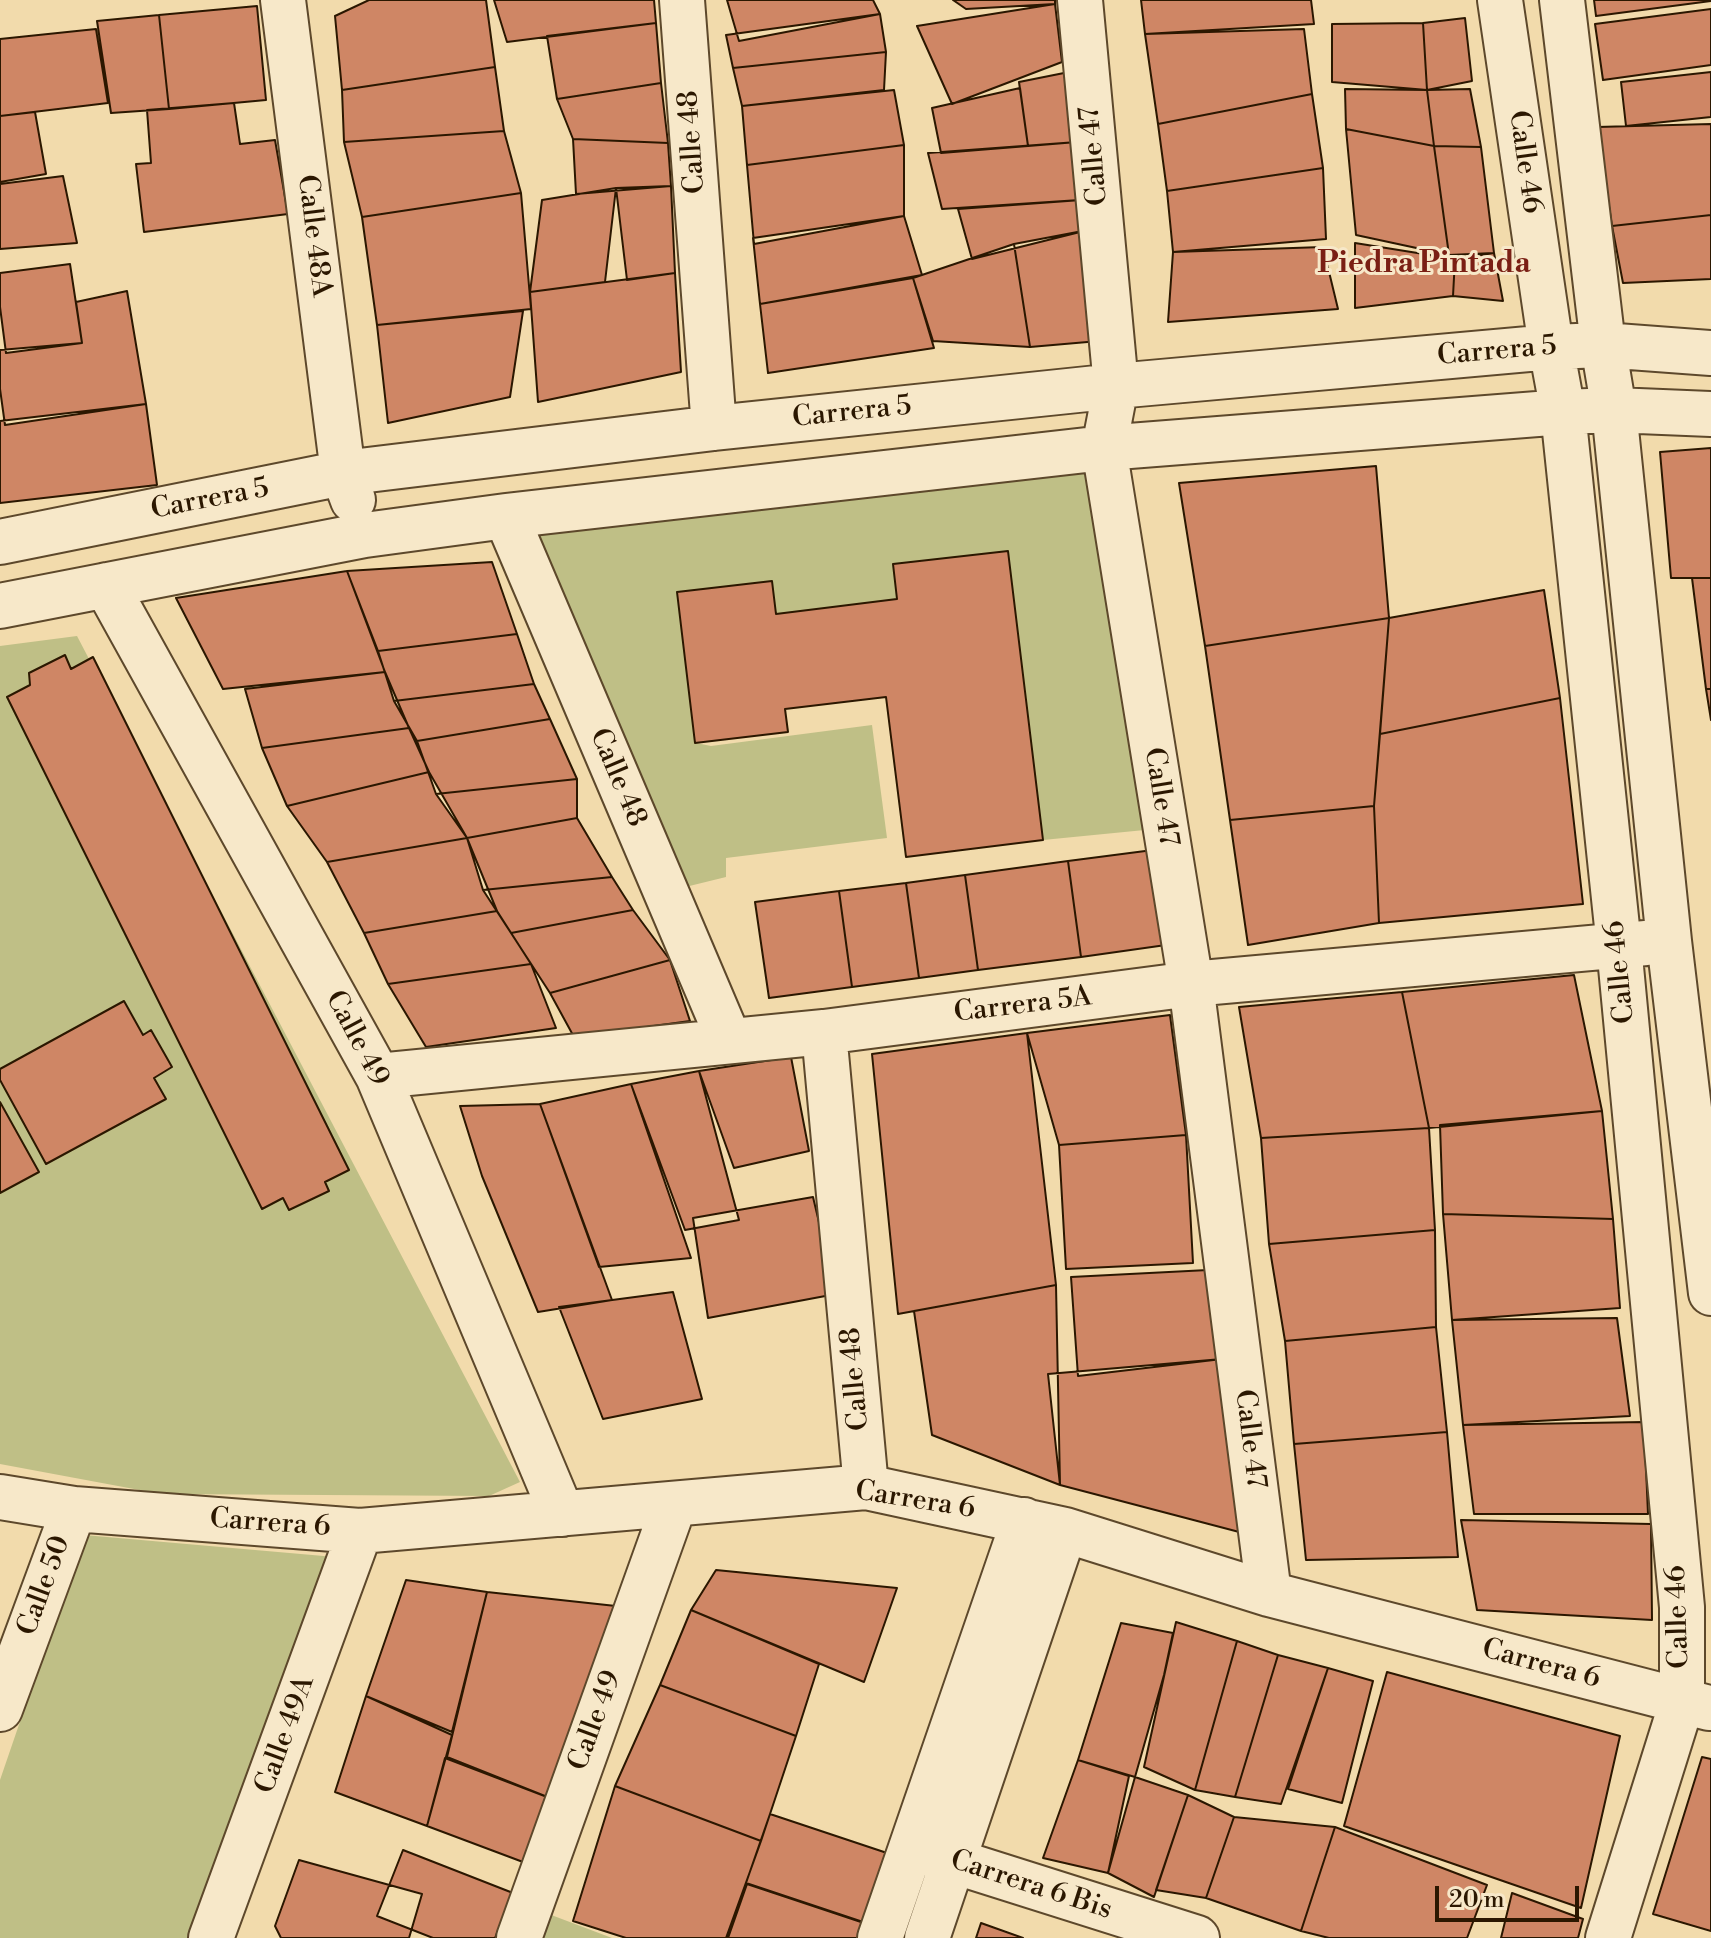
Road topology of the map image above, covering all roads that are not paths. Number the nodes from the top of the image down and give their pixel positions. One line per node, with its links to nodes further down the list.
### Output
1 (283, 0): 15 (street, Calle 48A)
2 (682, 0): 13 (street, Calle 48)
3 (1080, 0): 9 (street, Calle 47)
4 (1500, 0): 7 (street, Calle 46)
5 (1562, 0): 6 (street, Calle 46)
6 (1603, 345): 7 (street, Carrera 5); 8 (street, Carrera 5); 10 (street, Calle 46)
7 (1551, 347): 9 (street, Carrera 5); 11 (street, Calle 46)
8 (1711, 353)
9 (1116, 386): 13 (street, Carrera 5); 14 (street, Calle 47)
10 (1614, 410): 11 (street); 12 (street); 21 (street, Calle 46)
11 (1563, 412): 14 (street); 22 (street, Calle 46)
12 (1711, 414)
13 (714, 428): 15 (street, Carrera 5)
14 (1104, 448): 16 (street); 23 (street, Calle 47)
15 (343, 473): 17 (street, Calle 48A); 18 (street, Carrera 5)
16 (506, 516): 17 (street); 25 (street, Calle 48)
17 (365, 535): 19 (street)
18 (0, 542)
19 (106, 585): 20 (street); 26 (street, Calle 49)
20 (0, 606)
21 (1669, 941): 22 (street, Carrera 5A); 27 (street, Calle 46)
22 (1619, 946): 23 (street, Carrera 5A); 36 (street, Calle 46)
23 (1191, 984): 24 (street, Carrera 5A); 35 (street, Calle 47)
24 (824, 1032): 25 (street, Carrera 5A); 28 (street, Calle 48)
25 (729, 1040): 26 (street, Carrera 5A)
26 (378, 1076): 32 (street, Calle 49)
27 (1711, 1293)
28 (866, 1487): 30 (street, Carrera 6); 33 (street, Carrera 6)
29 (0, 1497): 31 (street, Carrera 6)
30 (674, 1505): 32 (street, Carrera 6); 41 (street, Calle 49)
31 (74, 1509): 34 (street, Carrera 6); 37 (street, Calle 50)
32 (562, 1514): 34 (street, Carrera 6)
33 (1045, 1525): 35 (street, Carrera 6); 38 (street); 39 (street)
34 (360, 1531): 40 (street, Calle 49A)
35 (1269, 1594): 36 (street, Carrera 6)
36 (1696, 1705): 45 (street, Calle 46)
37 (0, 1709)
38 (911, 1847): 39 (street, Carrera 6 Bis); 42 (street)
39 (953, 1862): 43 (street); 44 (street, Carrera 6 Bis)
40 (211, 1938)
41 (519, 1938)
42 (880, 1938)
43 (927, 1938)
44 (1197, 1938)
45 (1608, 1938)

